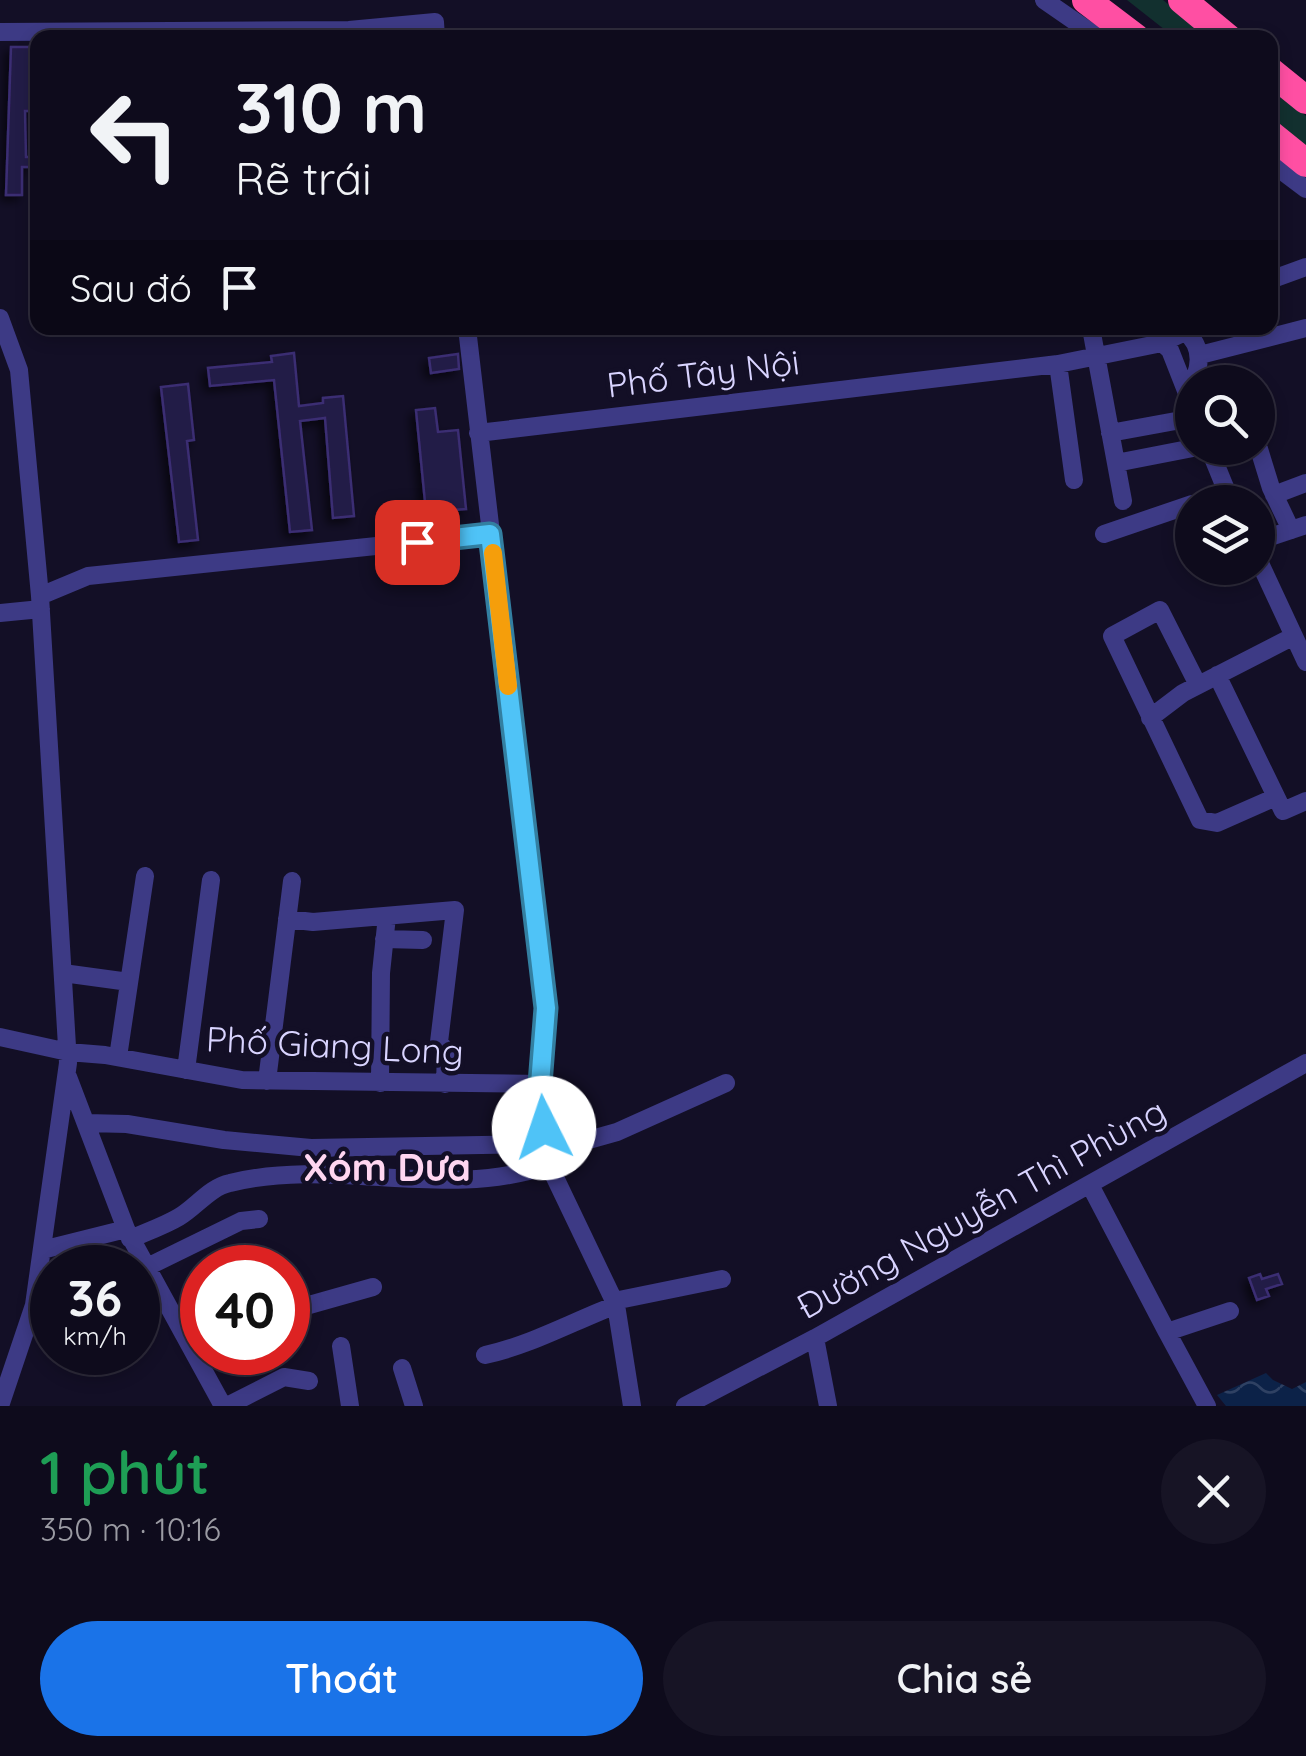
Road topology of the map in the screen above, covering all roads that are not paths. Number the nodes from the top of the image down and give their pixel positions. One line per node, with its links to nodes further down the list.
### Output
1 (1044, 0): 7 (street)
2 (1086, 0): 8 (highway)
3 (1100, 0): 9 (highway)
4 (1182, 0): 10 (highway)
5 (378, 30): 6 (street)
6 (436, 30)
7 (1087, 30)
8 (1125, 30)
9 (1138, 30)
10 (1218, 30)
11 (0, 32): 12 (street)
12 (30, 32)
13 (1278, 77): 14 (highway)
14 (1306, 100)
15 (1281, 149): 16 (street)
16 (1306, 189)
17 (1306, 267): 18 (street)
18 (1278, 277)
19 (0, 318): 32 (street)
20 (1306, 328): 21 (street)
21 (1278, 331)
22 (468, 335): 34 (street)
23 (1092, 335): 28 (street)
24 (1160, 335): 28 (street, Phố Tây Nội); 30 (street)
25 (1190, 335): 27 (street)
26 (1263, 335): 27 (street)
27 (1200, 355): 31 (street)
28 (1096, 358): 29 (street, Phố Tây Nội); 35 (street)
29 (1058, 364): 34 (street, Phố Tây Nội); 38 (street)
30 (1176, 365)
31 (1198, 365)
32 (9, 372): 48 (street)
33 (1175, 421): 35 (street)
34 (478, 432): 45 (street)
35 (1110, 433): 37 (street)
36 (1175, 452): 37 (street)
37 (1116, 464): 42 (street)
38 (1074, 480)
39 (1306, 483): 40 (street)
40 (1275, 495)
41 (1275, 496): 44 (street)
42 (1123, 501)
43 (1175, 510): 46 (street)
44 (1298, 527)
45 (490, 534): 48 (street); 75 (street)
46 (1104, 534)
47 (1271, 585): 50 (street)
48 (40, 602): 49 (street); 63 (street)
49 (0, 613)
50 (1302, 650): 51 (street)
51 (1217, 676): 52 (street); 54 (street)
52 (1198, 685): 53 (street); 53 (street)
53 (1150, 718): 54 (street)
54 (1276, 797): 55 (street)
55 (1306, 800)
56 (145, 876): 64 (street)
57 (211, 880): 69 (street)
58 (292, 882): 60 (street)
59 (387, 916): 60 (street); 61 (street); 74 (street)
60 (287, 919): 71 (street)
61 (384, 939): 62 (street); 73 (street)
62 (423, 940)
63 (62, 972): 64 (street); 66 (street)
64 (129, 982): 67 (street)
65 (0, 1037): 66 (street, Phố Giang Long)
66 (68, 1052): 67 (street, Phố Giang Long); 70 (street)
67 (118, 1057): 69 (street, Phố Giang Long)
68 (1306, 1063): 79 (street, Đường Nguyễn Thì Phùng)
69 (186, 1070): 71 (street, Phố Giang Long)
70 (67, 1073): 76 (street); 82 (street)
71 (267, 1081): 73 (street, Phố Giang Long)
72 (726, 1083): 77 (street)
73 (380, 1084): 74 (street, Phố Giang Long)
74 (445, 1084): 75 (street, Phố Giang Long)
75 (540, 1084): 77 (street)
76 (86, 1122): 77 (street); 81 (street)
77 (546, 1144): 78 (street)
78 (549, 1165): 81 (street); 89 (street)
79 (1090, 1185): 94 (street); 95 (street, Đường Nguyễn Thì Phùng)
80 (258, 1219): 85 (street)
81 (128, 1234): 83 (street); 84 (street)
82 (43, 1245)
83 (69, 1245)
84 (134, 1245)
85 (160, 1261)
86 (722, 1279): 89 (street)
87 (374, 1287): 90 (street)
88 (160, 1291): 93 (street)
89 (615, 1303): 97 (street); 105 (street)
90 (310, 1305)
91 (1230, 1311): 94 (street)
92 (30, 1317): 101 (street)
93 (180, 1323)
94 (1167, 1332): 108 (street)
95 (815, 1338): 106 (street, Đường Nguyễn Thì Phùng); 107 (street)
96 (341, 1346): 103 (street)
97 (485, 1355)
98 (402, 1368): 104 (street)
99 (210, 1375): 102 (street)
100 (309, 1380): 102 (street)
101 (0, 1406)
102 (225, 1406)
103 (350, 1406)
104 (414, 1406)
105 (632, 1406)
106 (685, 1406)
107 (828, 1406)
108 (1207, 1406)

